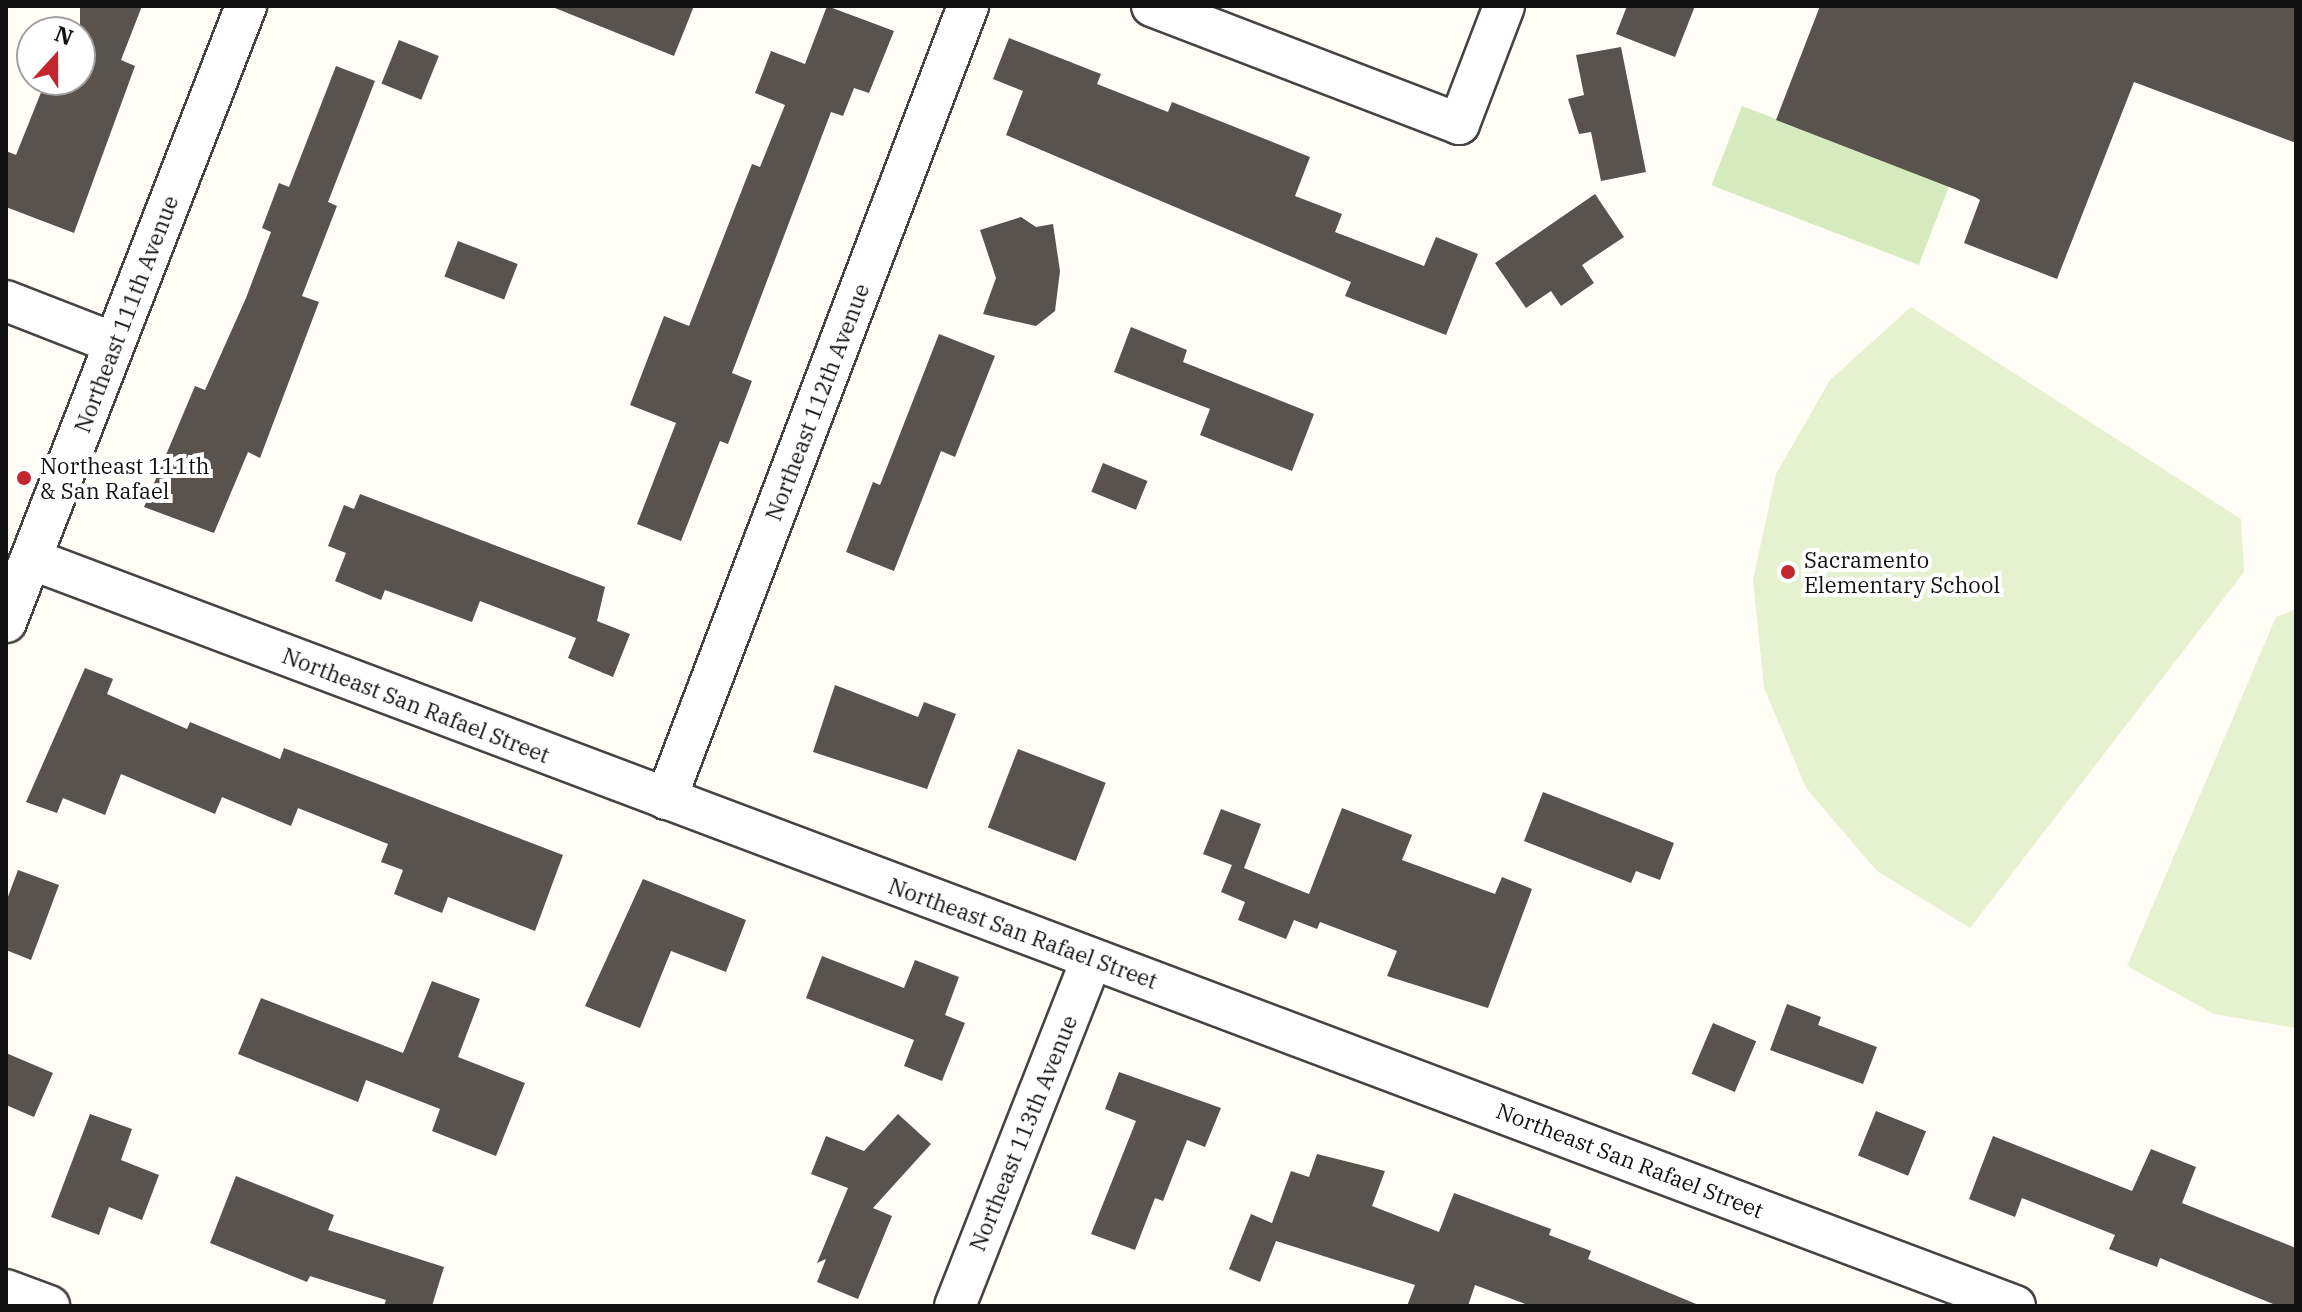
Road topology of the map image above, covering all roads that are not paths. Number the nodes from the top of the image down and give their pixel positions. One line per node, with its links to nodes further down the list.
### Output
1 (246, 6): 6 (street, Northeast 111th Avenue)
2 (968, 6): 9 (street, Northeast 112th Avenue)
3 (1152, 6): 4 (street)
4 (1504, 6)
5 (6, 301): 6 (street)
6 (114, 343): 7 (street, Northeast 111th Avenue)
7 (31, 559): 8 (street, Northeast 111th Avenue); 9 (street, Northeast San Rafael Street)
8 (6, 622)
9 (666, 799): 10 (street, Northeast San Rafael Street)
10 (1092, 959): 13 (street, Northeast 113th Avenue); 14 (street, Northeast San Rafael Street)
11 (6, 1290): 12 (street)
12 (49, 1306)
13 (955, 1306)
14 (2015, 1306)

